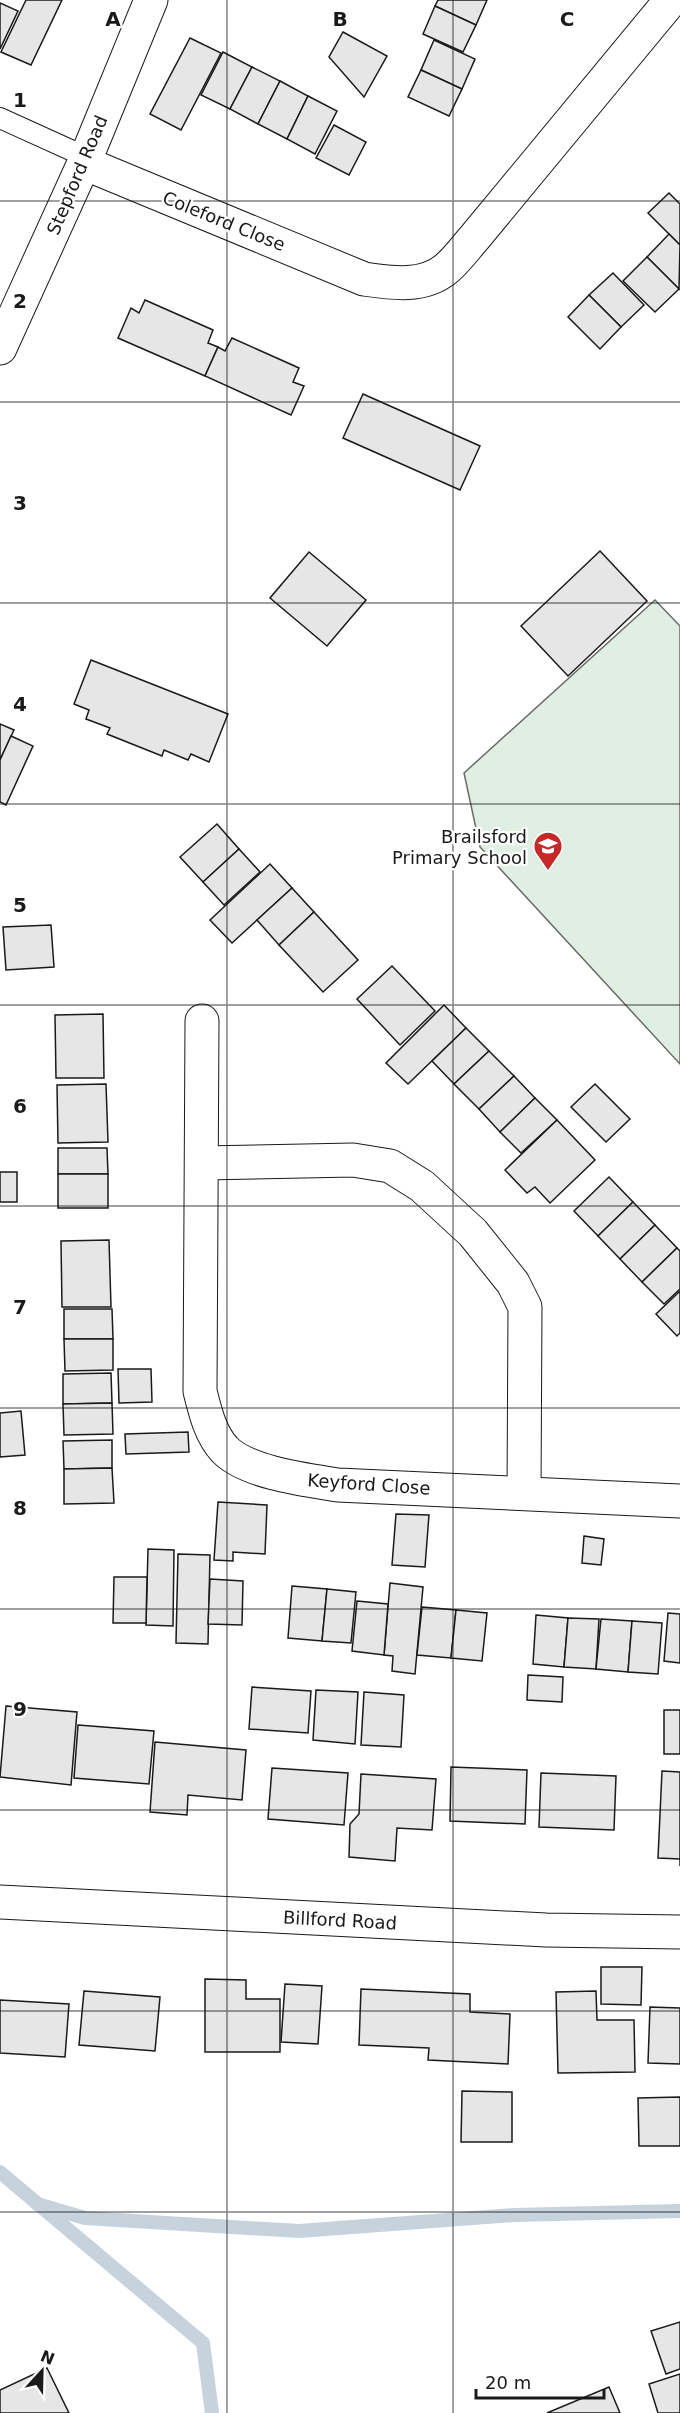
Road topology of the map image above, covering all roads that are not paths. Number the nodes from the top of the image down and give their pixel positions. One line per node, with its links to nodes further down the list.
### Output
1 (151, 0): 4 (street, Stepford Road)
2 (671, 0): 4 (street, Coleford Close)
3 (0, 118): 4 (lane)
4 (85, 160): 5 (street, Stepford Road)
5 (0, 348)
6 (202, 1021): 7 (street, Keyford Close)
7 (202, 1163): 8 (street); 8 (street, Keyford Close)
8 (524, 1493): 9 (street, Keyford Close)
9 (680, 1501)
10 (0, 1902): 11 (street, Billford Road)
11 (680, 1932)

